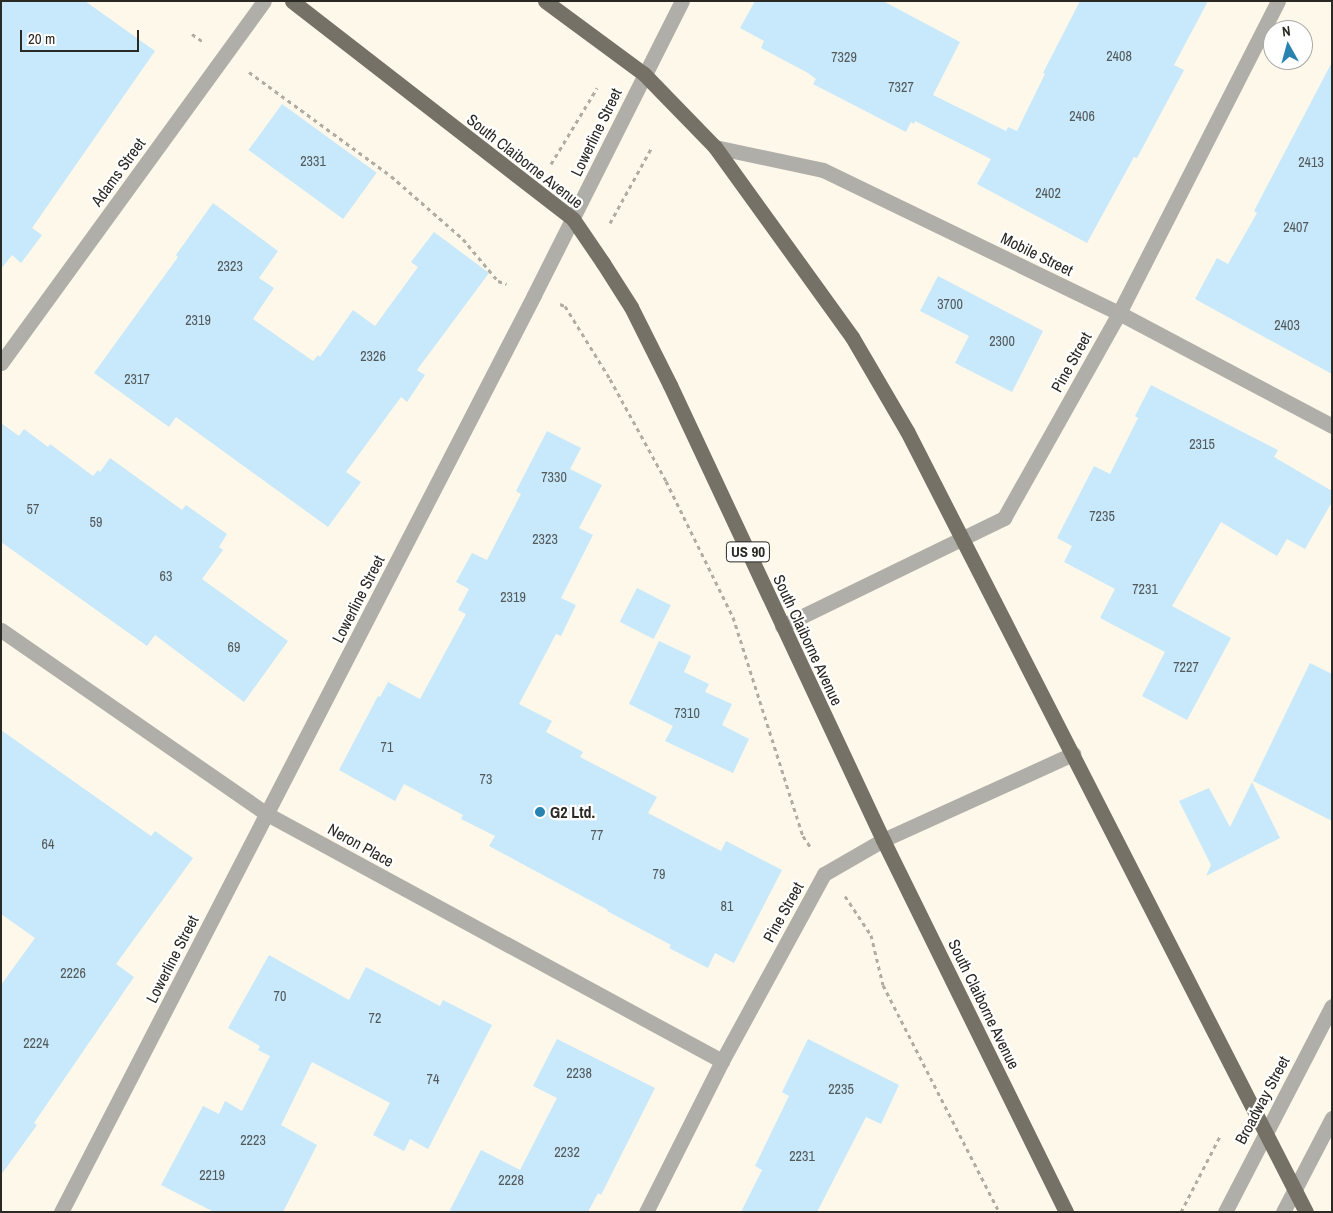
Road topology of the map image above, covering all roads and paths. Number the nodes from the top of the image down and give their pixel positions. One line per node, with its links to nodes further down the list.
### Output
1 (264, 1): 16 (street, Adams Street)
2 (292, 1): 12 (main road, South Claiborne Avenue / US 90)
3 (545, 1): 7 (main road)
4 (682, 1): 7 (street, Lowerline Street)
5 (1278, 1): 15 (street, Pine Street)
6 (251, 73): 14 (path)
7 (644, 74): 10 (main road); 12 (street, Lowerline Street)
8 (597, 88): 11 (path)
9 (652, 147): 13 (path)
10 (715, 147): 15 (street, Mobile Street); 18 (main road)
11 (550, 164)
12 (573, 219): 14 (street, Lowerline Street); 19 (main road, South Claiborne Avenue / US 90)
13 (608, 227)
14 (534, 295): 22 (street, Lowerline Street); 23 (path)
15 (1119, 313): 17 (street, Mobile Street); 18 (street, Pine Street)
16 (1, 363)
17 (1332, 426)
18 (962, 540): 19 (street, Pine Street); 21 (main road)
19 (782, 626): 24 (main road, South Claiborne Avenue / US 90)
20 (1, 630): 22 (street, Neron Place)
21 (1073, 754): 24 (street, Pine Street); 29 (main road)
22 (267, 814): 27 (street, Neron Place); 32 (street, Lowerline Street)
23 (803, 836)
24 (883, 840): 27 (street, Pine Street); 35 (main road, South Claiborne Avenue / US 90)
25 (844, 895): 34 (path)
26 (1332, 1006): 29 (street, Broadway Street)
27 (722, 1061): 33 (street, Pine Street)
28 (1332, 1118): 31 (street)
29 (1265, 1132): 31 (main road); 37 (street, Broadway Street)
30 (1220, 1136): 36 (path)
31 (1295, 1189): 38 (street); 39 (main road)
32 (61, 1212)
33 (646, 1212)
34 (999, 1212)
35 (1066, 1212)
36 (1181, 1212)
37 (1225, 1212)
38 (1283, 1212)
39 (1306, 1212)

